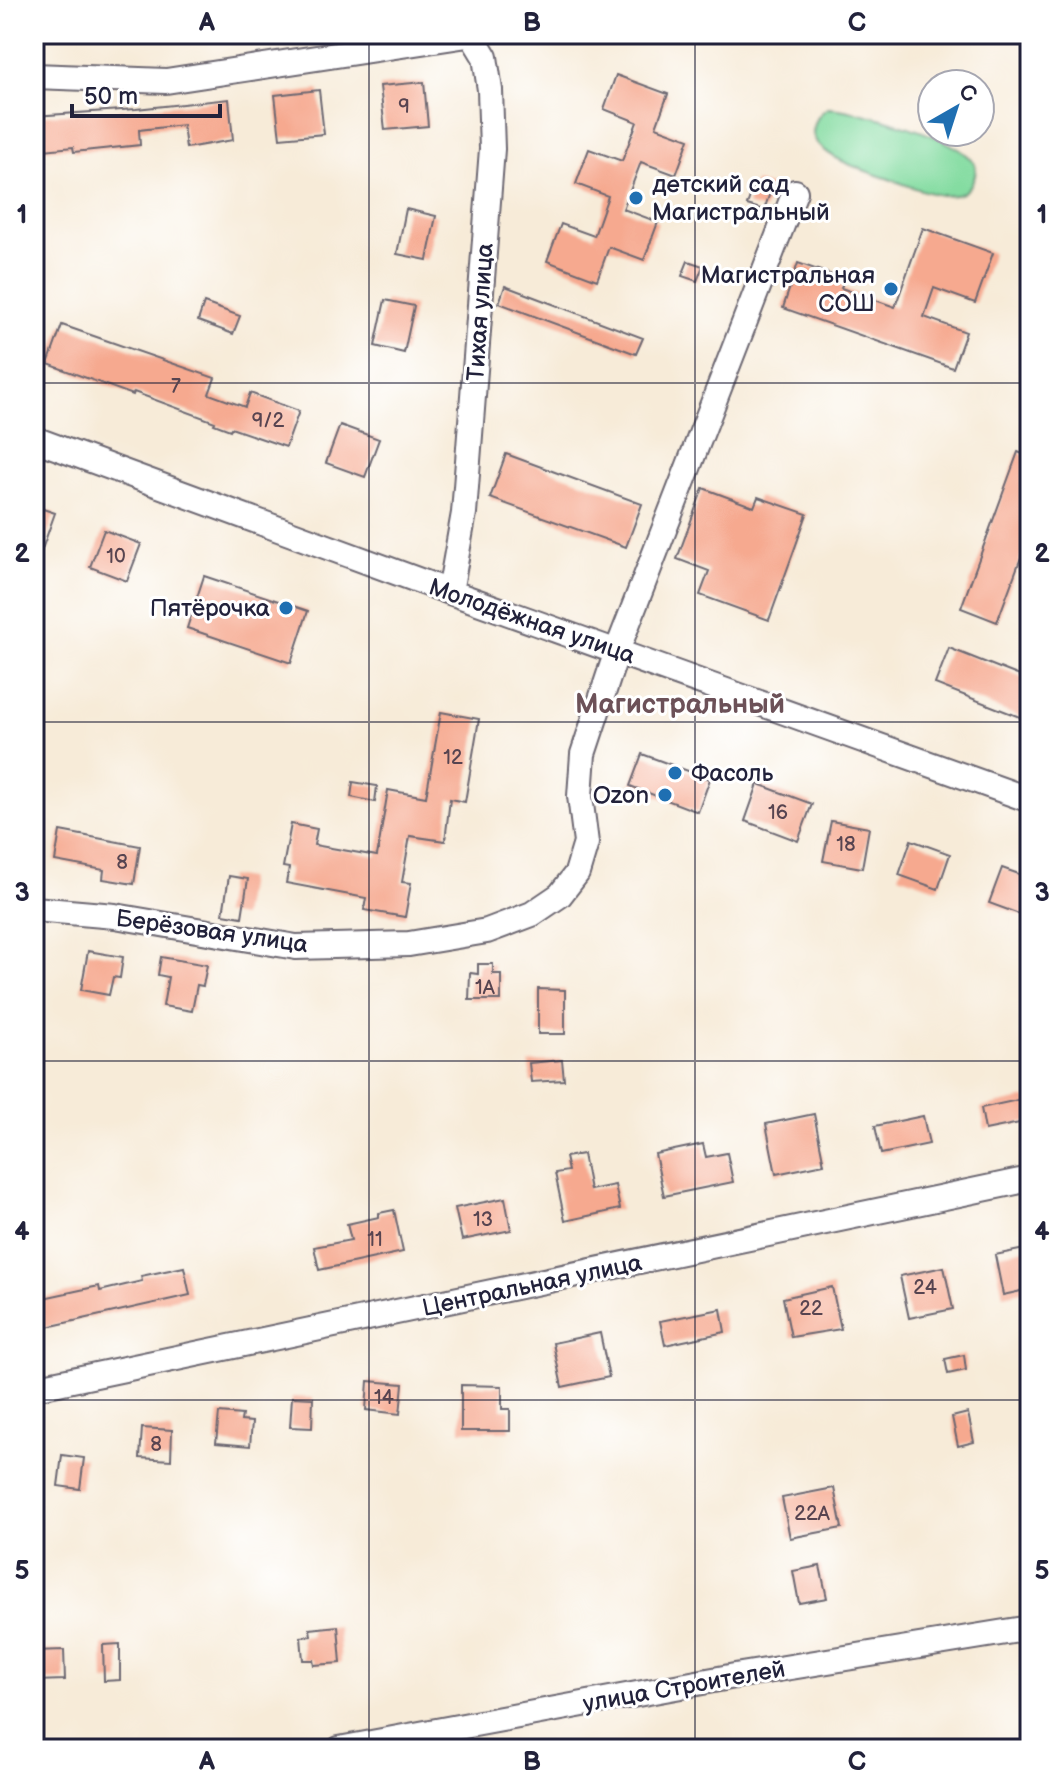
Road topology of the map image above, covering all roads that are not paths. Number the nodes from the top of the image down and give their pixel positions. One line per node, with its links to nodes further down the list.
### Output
1 (472, 34): 2 (street); 5 (street, Тихая улица)
2 (34, 76)
3 (795, 192): 6 (street)
4 (34, 439): 5 (street, Молодёжная улица)
5 (450, 592): 6 (street, Молодёжная улица)
6 (617, 651): 7 (street, Молодёжная улица); 8 (street, Берёзовая улица)
7 (1030, 800)
8 (34, 909)
9 (1030, 1179): 10 (street, Центральная улица)
10 (34, 1388)
11 (1030, 1628): 12 (street, улица Строителей)
12 (339, 1749)

